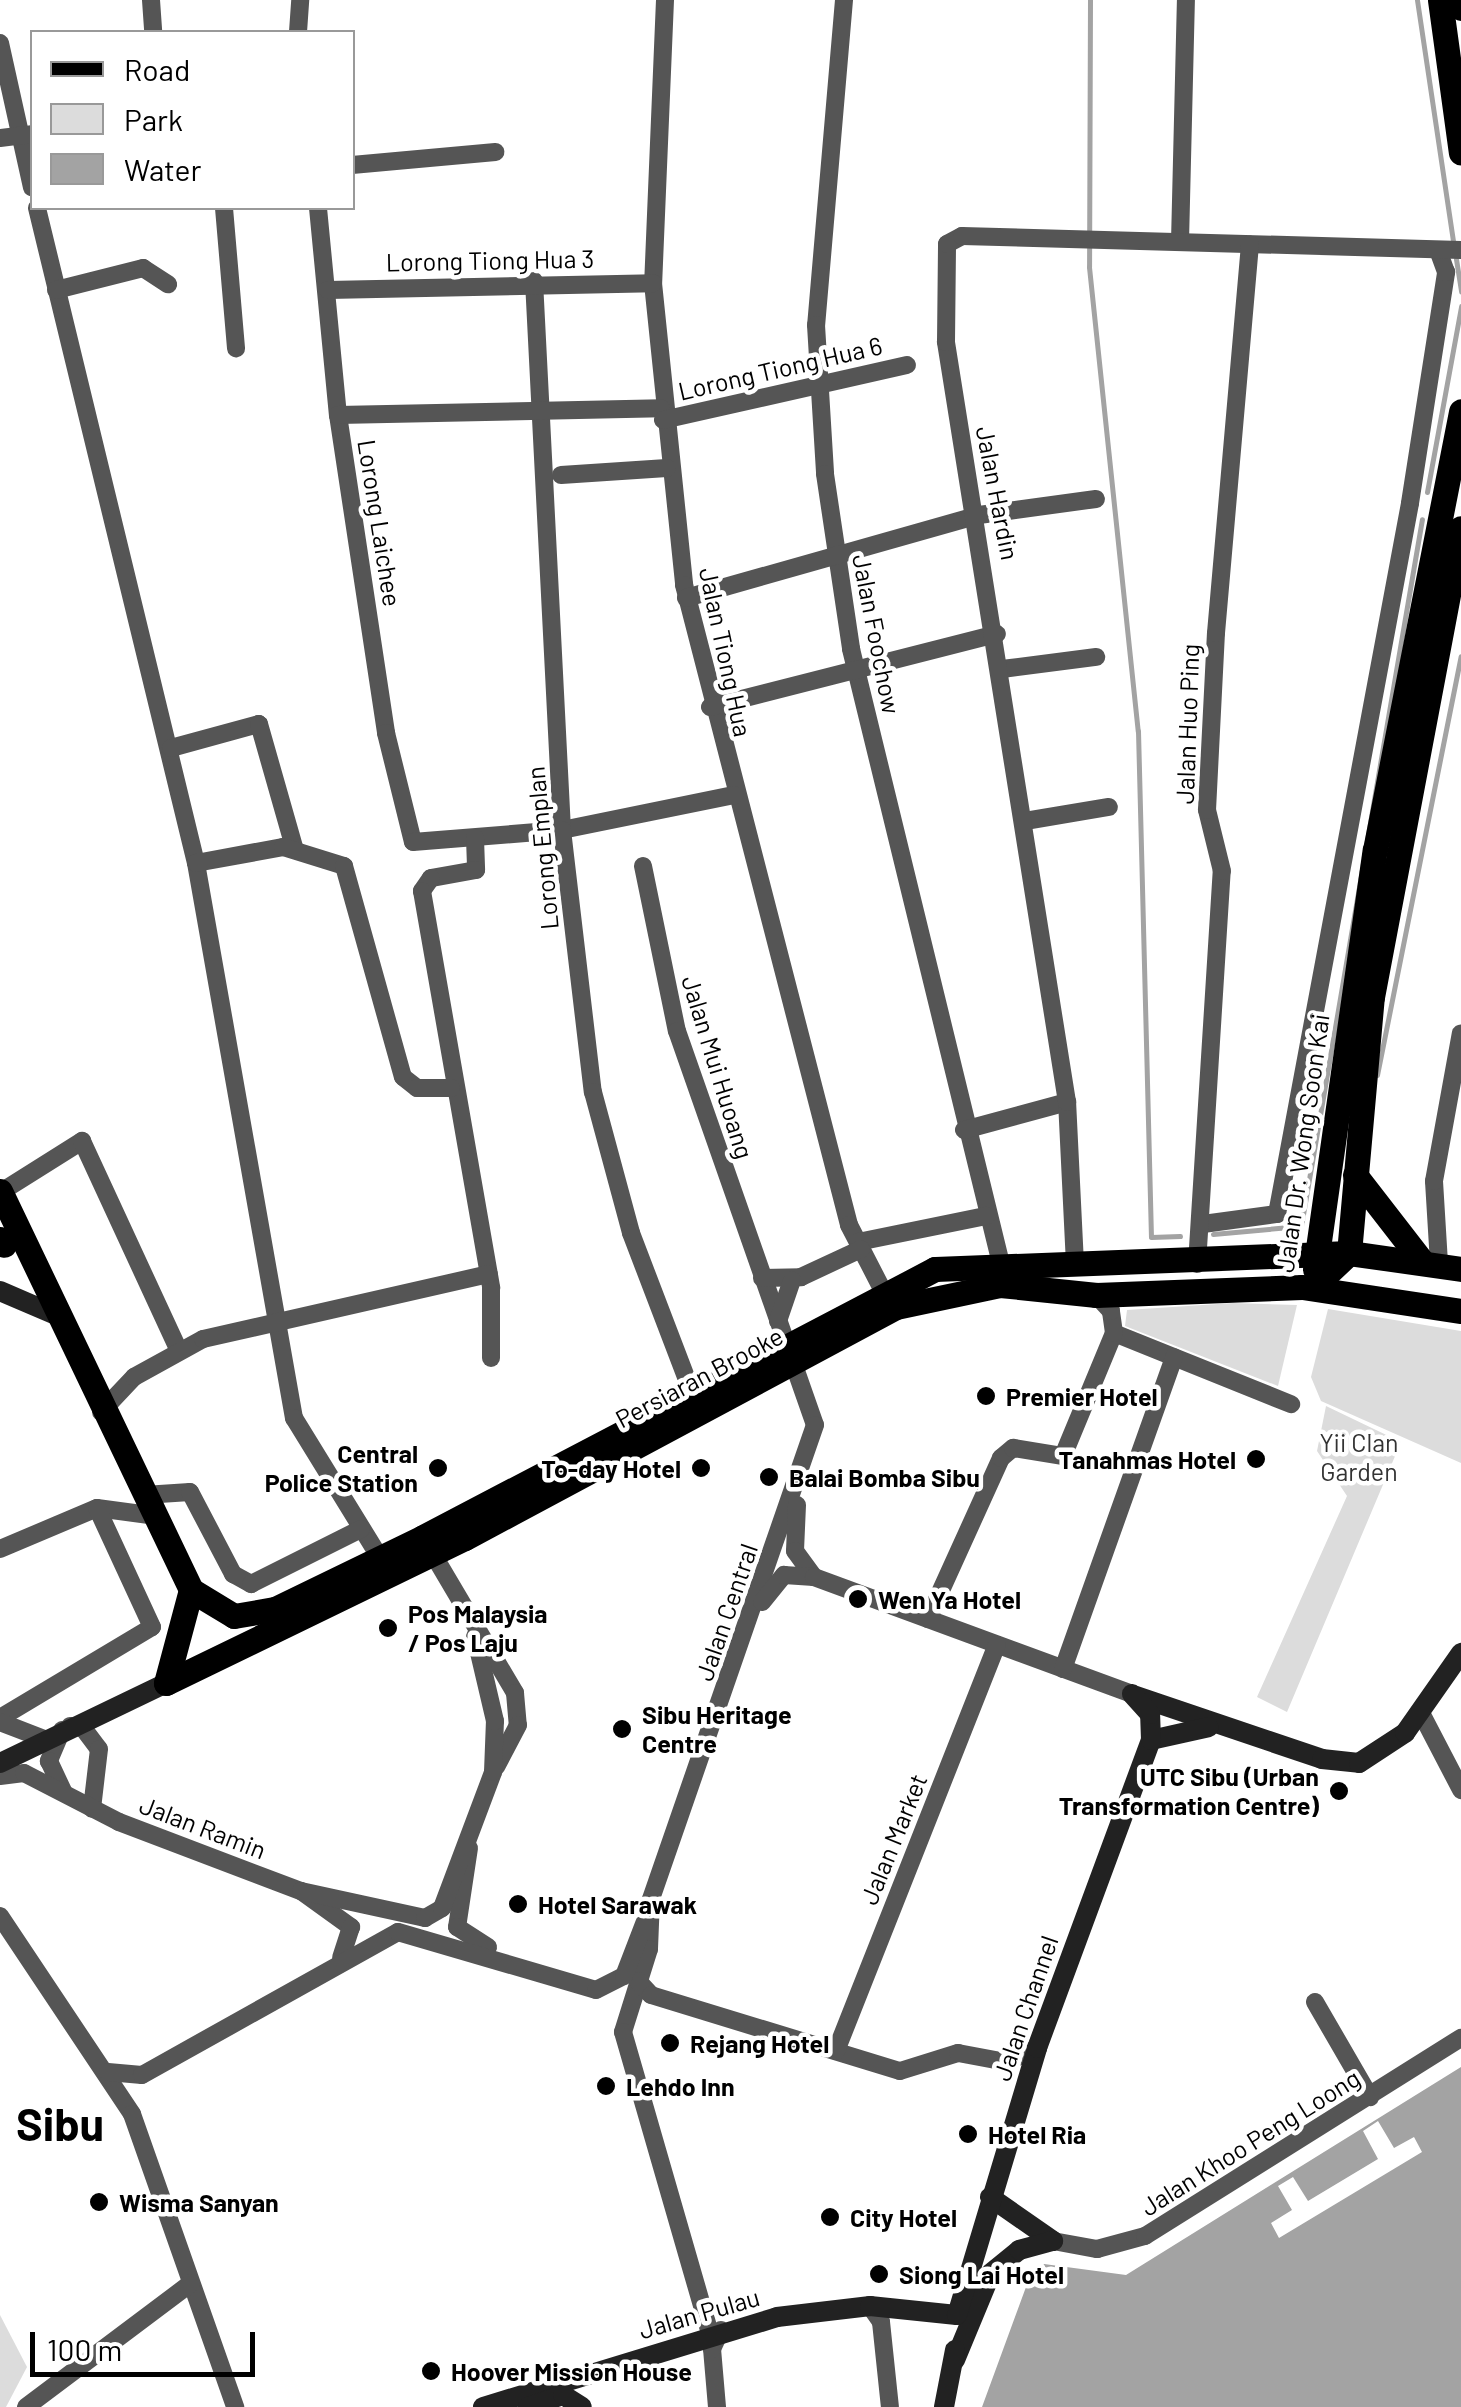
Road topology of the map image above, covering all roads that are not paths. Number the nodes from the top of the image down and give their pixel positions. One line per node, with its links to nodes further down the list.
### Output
1 (151, 0): 9 (street)
2 (300, 0): 10 (street)
3 (665, 0): 27 (street, Jalan Tiong Hua)
4 (844, 0): 32 (street, Jalan Foochow)
5 (1186, 0): 21 (street)
6 (1440, 0): 15 (main road)
7 (1460, 0): 8 (main road)
8 (1461, 8)
9 (153, 30)
10 (298, 30)
11 (0, 43): 12 (street)
12 (26, 134): 13 (street); 17 (street)
13 (0, 138)
14 (495, 152): 16 (street)
15 (1461, 153)
16 (355, 165)
17 (30, 169)
18 (37, 210): 28 (street)
19 (224, 210): 30 (street)
20 (318, 210): 29 (street, Lorong Laichee)
21 (1180, 242): 22 (street, Jalan Hardin); 41 (street, Jalan Hardin)
22 (1250, 244): 23 (street, Jalan Hardin); 66 (street, Jalan Huo Ping)
23 (1438, 250): 24 (street, Jalan Hardin); 40 (street)
24 (1461, 250)
25 (534, 280): 27 (street, Lorong Tiong Hua 3); 29 (street, Lorong Tiong Hua 3); 33 (street, Lorong Emplan)
26 (168, 284): 28 (street)
27 (653, 284): 35 (street, Jalan Tiong Hua)
28 (56, 290): 50 (street)
29 (328, 290): 36 (street, Lorong Laichee)
30 (236, 348)
31 (907, 365): 32 (street, Lorong Tiong Hua 6)
32 (816, 386): 35 (street, Lorong Tiong Hua 6); 43 (street, Jalan Foochow)
33 (541, 406): 35 (street, Lorong Tiong Hua 6); 36 (street, Lorong Tiong Hua 6); 54 (street, Lorong Emplan)
34 (1461, 411): 42 (main road, Jalan Dr. Wong Soon Kai)
35 (662, 414): 37 (street, Jalan Tiong Hua)
36 (338, 416): 55 (street, Lorong Laichee)
37 (668, 468): 38 (street); 44 (street, Jalan Tiong Hua)
38 (560, 475)
39 (1096, 499): 41 (street)
40 (1410, 503): 42 (street); 66 (street)
41 (980, 515): 43 (street); 45 (street, Jalan Hardin)
42 (1453, 519): 63 (main road, Jalan Dr. Wong Soon Kai); 68 (main road, Jalan Dr. Wong Soon Kai)
43 (836, 556): 44 (street); 48 (street, Jalan Foochow)
44 (686, 598): 49 (street, Jalan Tiong Hua)
45 (997, 634): 47 (street, Jalan Hardin); 48 (street)
46 (1096, 657): 47 (street)
47 (1002, 669): 53 (street, Jalan Hardin)
48 (859, 676): 49 (street); 62 (street, Jalan Foochow)
49 (710, 708): 51 (street, Jalan Tiong Hua)
50 (171, 748): 56 (street); 57 (street)
51 (734, 795): 54 (street); 67 (street, Jalan Tiong Hua)
52 (1109, 807): 53 (street)
53 (1025, 821): 61 (street, Jalan Hardin)
54 (562, 830): 55 (street); 90 (street, Lorong Emplan)
55 (475, 838): 60 (street)
56 (295, 850): 57 (street); 60 (street)
57 (196, 863): 84 (street)
58 (643, 866): 75 (street, Jalan Mui Huoang)
59 (1461, 1033): 73 (street)
60 (451, 1088): 74 (street)
61 (1067, 1102): 62 (street); 71 (street, Jalan Hardin)
62 (964, 1130): 65 (street, Jalan Foochow)
63 (1354, 1174): 69 (main road, Jalan Dr. Wong Soon Kai); 73 (main road)
64 (0, 1192): 83 (main road); 87 (street)
65 (986, 1216): 67 (street); 70 (street, Jalan Foochow)
66 (1203, 1224): 72 (street, Jalan Huo Ping)
67 (860, 1245): 76 (street); 79 (street, Jalan Tiong Hua)
68 (1317, 1254): 69 (main road, Persiaran Brooke); 72 (main road, Persiaran Brooke); 77 (main road, Jalan Dr. Wong Soon Kai)
69 (1346, 1260): 73 (main road, Persiaran Brooke); 77 (main road, Jalan Dr. Wong Soon Kai); 81 (main road)
70 (1001, 1264): 71 (main road, Persiaran Brooke); 79 (main road, Persiaran Brooke)
71 (1075, 1264): 72 (main road, Persiaran Brooke)
72 (1197, 1264)
73 (1440, 1264)
74 (489, 1274): 84 (street); 89 (street)
75 (762, 1278): 76 (street); 86 (street, Jalan Mui Huoang)
76 (792, 1280): 86 (street)
77 (1312, 1288): 80 (main road, Persiaran Brooke); 81 (main road, Persiaran Brooke)
78 (0, 1291): 83 (street)
79 (883, 1291): 86 (main road, Persiaran Brooke)
80 (1096, 1295): 85 (street); 86 (main road, Persiaran Brooke)
81 (1396, 1300): 82 (main road, Persiaran Brooke)
82 (1461, 1311)
83 (58, 1316): 92 (main road)
84 (274, 1324): 87 (street); 96 (street)
85 (1114, 1333): 88 (street); 102 (street)
86 (784, 1338): 90 (main road, Persiaran Brooke); 93 (street, Jalan Central); 97 (main road, Persiaran Brooke)
87 (178, 1349): 92 (street)
88 (1174, 1357): 91 (street); 106 (street)
89 (491, 1358)
90 (692, 1393): 97 (main road, Persiaran Brooke)
91 (1290, 1404)
92 (101, 1412): 94 (main road)
93 (797, 1494): 100 (street); 103 (street, Jalan Central)
94 (150, 1505): 95 (street); 96 (street); 101 (main road)
95 (97, 1508): 98 (street); 112 (street)
96 (361, 1529): 99 (street)
97 (428, 1545): 99 (main road, Persiaran Brooke); 107 (main road, Persiaran Brooke); 121 (street)
98 (0, 1548)
99 (380, 1558): 101 (main road, Persiaran Brooke)
100 (814, 1577): 102 (street); 103 (street)
101 (191, 1590): 107 (main road)
102 (928, 1619): 104 (street)
103 (751, 1620): 123 (street, Jalan Central)
104 (997, 1645): 106 (street); 130 (street, Jalan Market)
105 (1461, 1653): 110 (street)
106 (1063, 1669): 109 (street)
107 (166, 1683): 114 (street)
108 (1461, 1683): 110 (street)
109 (1132, 1694): 113 (street); 115 (street)
110 (1434, 1694): 111 (street)
111 (1422, 1713): 113 (street); 118 (street)
112 (0, 1720): 114 (street)
113 (1226, 1728): 115 (street)
114 (59, 1732): 116 (street); 119 (street); 120 (street)
115 (1151, 1740): 129 (street, Jalan Channel)
116 (0, 1763)
117 (0, 1776): 119 (street, Jalan Ramin)
118 (1461, 1790)
119 (66, 1795): 120 (street, Jalan Ramin)
120 (92, 1809): 122 (street, Jalan Ramin)
121 (470, 1848): 122 (street); 123 (street)
122 (300, 1891): 125 (street, Jalan Ramin)
123 (650, 1906): 125 (street); 126 (street)
124 (2, 1924): 131 (street)
125 (339, 1959): 132 (street)
126 (645, 1988): 130 (street); 140 (street)
127 (1316, 2002): 133 (street)
128 (1461, 2038): 133 (street, Jalan Khoo Peng Loong)
129 (1037, 2048): 130 (street); 135 (street, Jalan Channel)
130 (836, 2051)
131 (108, 2072): 132 (street); 134 (street)
132 (142, 2075): 134 (street)
133 (1370, 2097): 136 (street, Jalan Khoo Peng Loong)
134 (132, 2114): 137 (street)
135 (990, 2196): 136 (street); 139 (street, Jalan Channel)
136 (1053, 2241): 143 (street)
137 (191, 2282): 145 (street); 146 (street)
138 (870, 2306): 139 (street, Jalan Pulau); 140 (street, Jalan Pulau); 151 (street)
139 (934, 2320): 143 (street)
140 (715, 2332): 141 (street, Jalan Pulau); 142 (street)
141 (680, 2343): 142 (street); 144 (street, Jalan Pulau)
142 (712, 2358): 150 (street)
143 (955, 2360): 152 (street)
144 (608, 2366): 147 (street, Jalan Pulau); 149 (street)
145 (26, 2407)
146 (235, 2407)
147 (483, 2407)
148 (528, 2407): 149 (street)
149 (584, 2407)
150 (717, 2407)
151 (890, 2407)
152 (944, 2407)

